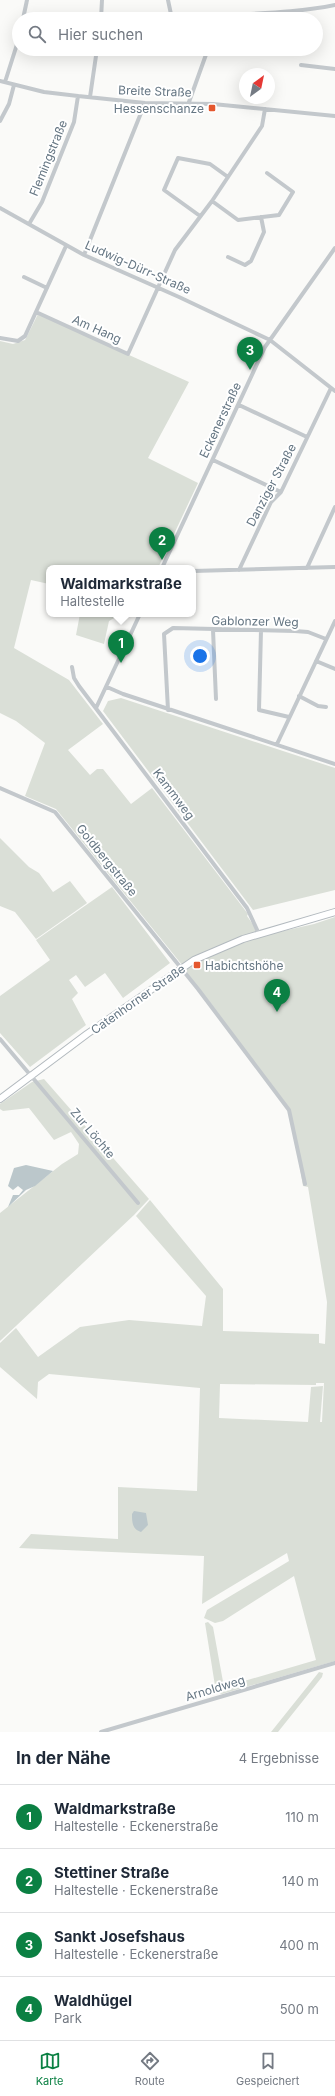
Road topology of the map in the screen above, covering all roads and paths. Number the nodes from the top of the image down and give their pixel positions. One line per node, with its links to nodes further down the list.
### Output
1 (27, 0): 5 (street)
2 (102, 0): 6 (street)
3 (168, 0): 7 (street)
4 (335, 5): 8 (street)
5 (25, 12)
6 (101, 12)
7 (171, 12)
8 (283, 12)
9 (12, 56): 14 (street)
10 (96, 56): 17 (street)
11 (205, 56): 18 (street)
12 (301, 65): 13 (street)
13 (335, 69)
14 (2, 81): 15 (street, Breite Straße)
15 (14, 84): 16 (street, Breite Straße); 22 (street)
16 (78, 96): 17 (street, Breite Straße); 29 (street, Flemingstraße)
17 (90, 97): 19 (street, Breite Straße)
18 (189, 102): 19 (street, Breite Straße); 20 (street, Breite Straße)
19 (145, 103): 32 (street)
20 (265, 109): 21 (street, Breite Straße); 24 (street)
21 (335, 116)
22 (0, 121)
23 (267, 173): 28 (street)
24 (228, 176): 25 (street); 27 (street)
25 (212, 202): 27 (street); 28 (street)
26 (0, 209): 29 (street, Ludwig-Dürr-Straße)
27 (200, 216): 36 (street)
28 (261, 218): 33 (street)
29 (29, 224): 30 (street, Ludwig-Dürr-Straße)
30 (66, 246): 32 (street, Ludwig-Dürr-Straße); 35 (street)
31 (335, 248): 39 (street, Eckenerstraße)
32 (84, 255): 36 (street, Ludwig-Dürr-Straße)
33 (228, 257)
34 (24, 277): 35 (street)
35 (47, 288): 37 (street)
36 (158, 289): 37 (street, Am Hang); 39 (street, Ludwig-Dürr-Straße)
37 (36, 312): 38 (street)
38 (0, 338)
39 (270, 340): 40 (street, Ludwig-Dürr-Straße); 42 (street, Eckenerstraße)
40 (330, 388): 41 (street, Ludwig-Dürr-Straße); 43 (street, Danziger Straße)
41 (335, 391)
42 (239, 405): 43 (street); 44 (street, Eckenerstraße)
43 (307, 437): 45 (street, Danziger Straße)
44 (213, 460): 45 (street); 47 (street, Eckenerstraße)
45 (281, 492): 50 (street, Danziger Straße)
46 (335, 507): 48 (street)
47 (163, 565)
48 (307, 568): 49 (street); 50 (street)
49 (335, 568)
50 (239, 570): 51 (street)
51 (196, 571)
52 (139, 617): 61 (street)
53 (335, 621): 54 (street)
54 (334, 626): 57 (street)
55 (213, 630): 56 (street, Gablonzer Weg); 63 (street); 66 (street, Gablonzer Weg)
56 (262, 630): 57 (street, Gablonzer Weg); 67 (street)
57 (326, 639): 58 (street)
58 (316, 661): 60 (street); 62 (street)
59 (72, 667): 65 (street, Kammweg)
60 (335, 670)
61 (107, 687): 65 (street); 66 (street)
62 (299, 696): 64 (street); 67 (street)
63 (216, 699)
64 (326, 706)
65 (96, 708): 72 (street, Kammweg)
66 (168, 710): 68 (street)
67 (289, 716): 68 (street)
68 (277, 744): 69 (street)
69 (335, 764)
70 (0, 788): 73 (street, Goldbergstraße)
71 (335, 912): 72 (street, Catenhorner Straße)
72 (259, 934): 73 (street, Catenhorner Straße)
73 (181, 968): 75 (street, Catenhorner Straße); 77 (street)
74 (0, 1039): 75 (street, Zur Löchte)
75 (32, 1075): 76 (street, Catenhorner Straße); 78 (street, Zur Löchte)
76 (0, 1099)
77 (305, 1184)
78 (138, 1203)
79 (335, 1663): 80 (street, Arnoldweg)
80 (101, 1732)

